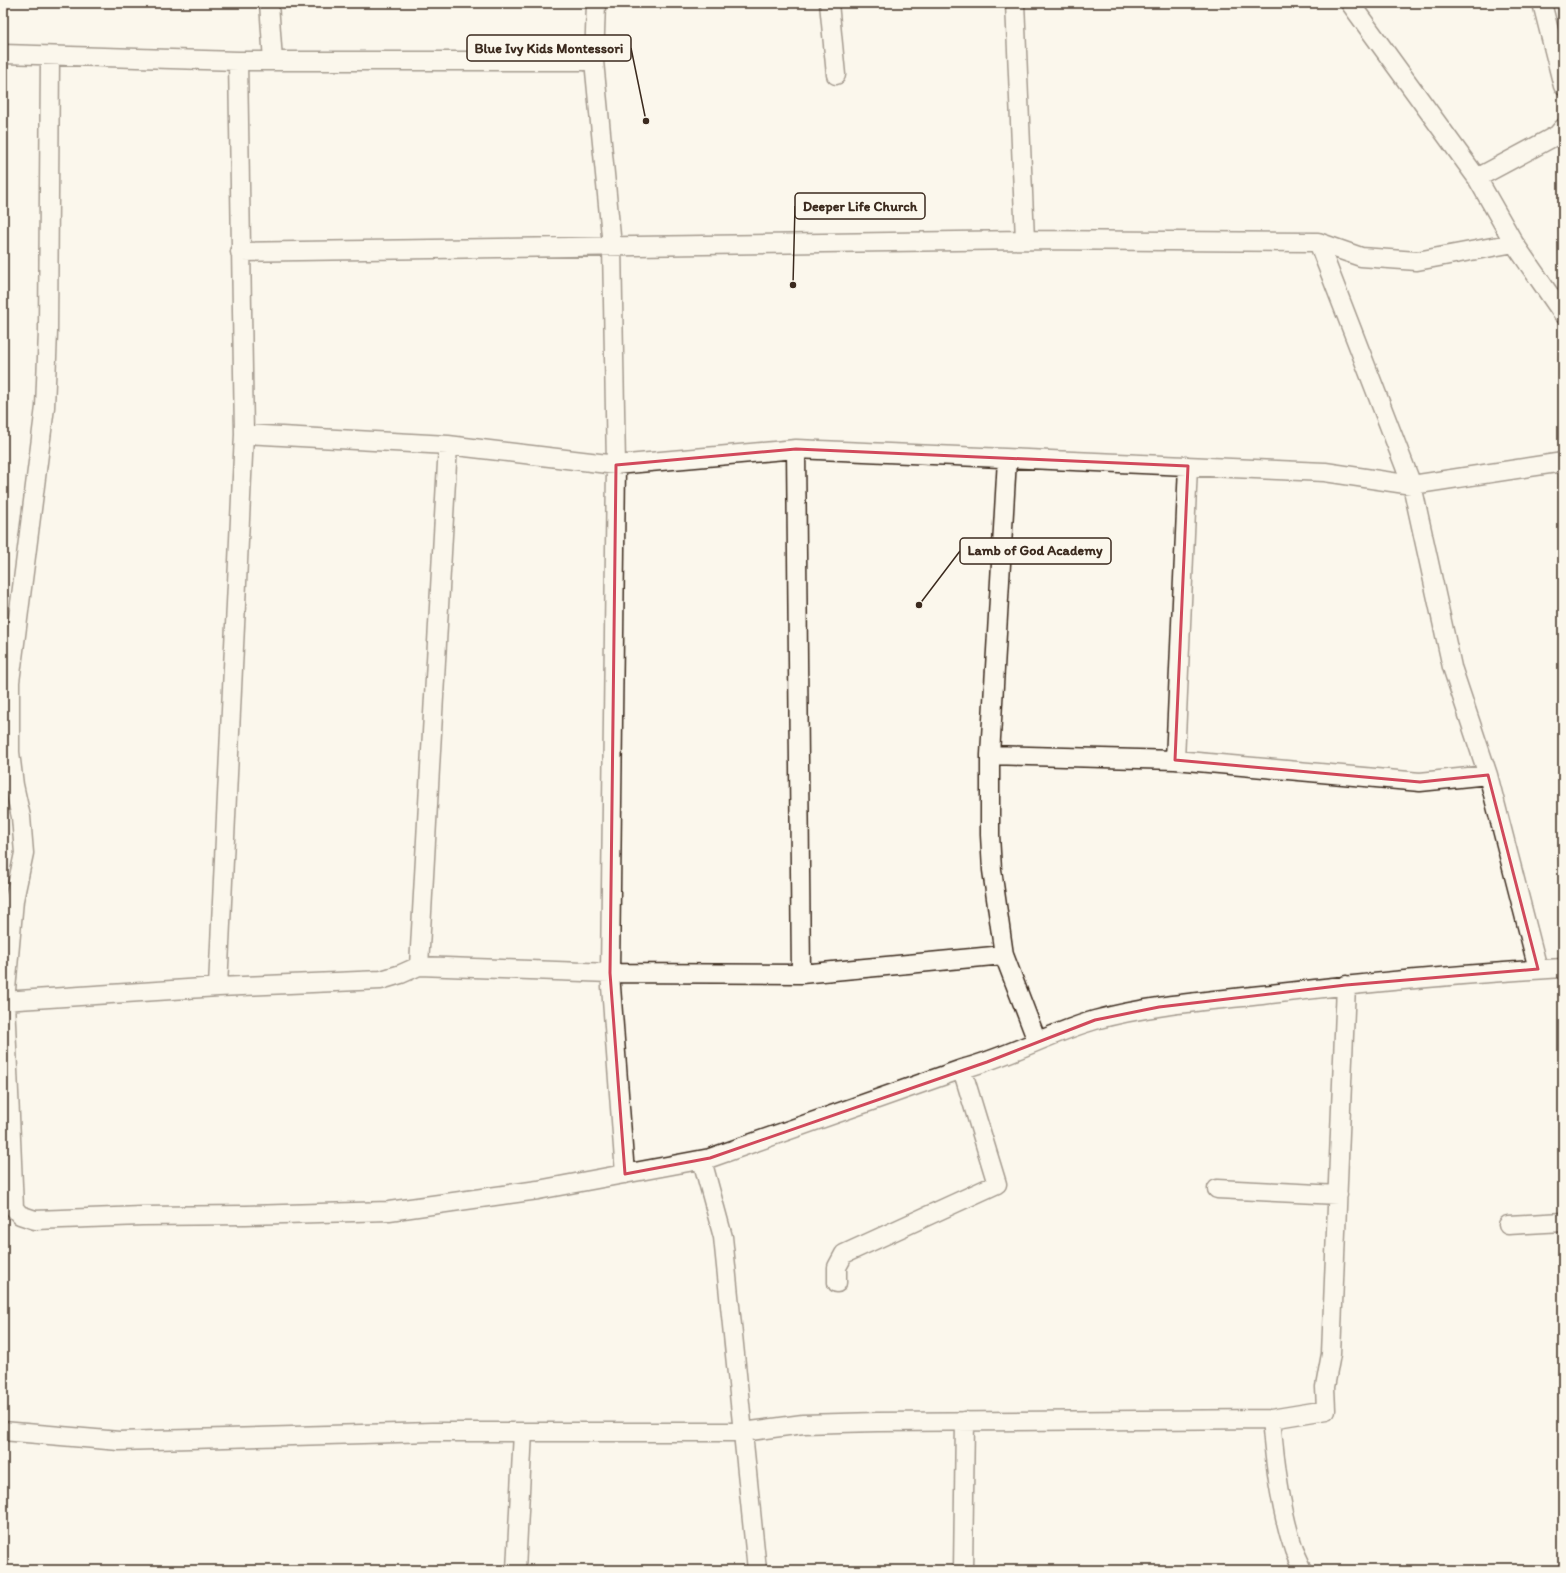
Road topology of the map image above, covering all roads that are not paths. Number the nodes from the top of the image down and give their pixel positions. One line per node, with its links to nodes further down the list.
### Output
1 (270, 3): 10 (street)
2 (596, 3): 11 (street)
3 (829, 3): 12 (street)
4 (1015, 3): 16 (street)
5 (1350, 3): 15 (street)
6 (1542, 3): 13 (street)
7 (3, 54): 8 (street)
8 (50, 56): 9 (street); 30 (street)
9 (238, 61): 10 (street); 20 (street)
10 (273, 61): 11 (street)
11 (594, 61): 19 (street)
12 (836, 75)
13 (1563, 86)
14 (1563, 128): 15 (street)
15 (1476, 178): 18 (street)
16 (1025, 240): 17 (street); 19 (street)
17 (1318, 242): 18 (street); 29 (street)
18 (1514, 243): 21 (street)
19 (612, 246): 20 (street); 27 (street)
20 (240, 252): 22 (street)
21 (1563, 314)
22 (244, 434): 23 (street); 41 (street)
23 (448, 445): 27 (street); 35 (street)
24 (796, 449): 25 (street); 27 (street); 39 (street)
25 (1007, 459): 28 (street); 31 (street)
26 (1563, 462): 29 (street)
27 (616, 465): 38 (street)
28 (1188, 466): 29 (street); 32 (street)
29 (1412, 485): 33 (street)
30 (6, 682): 42 (street)
31 (990, 756): 32 (street); 34 (street)
32 (1175, 760): 33 (street)
33 (1488, 775): 37 (street)
34 (1004, 955): 39 (street); 43 (street)
35 (419, 966): 38 (street); 41 (street)
36 (1563, 968): 37 (street)
37 (1538, 969): 40 (street)
38 (610, 973): 39 (street); 46 (street)
39 (801, 974)
40 (1346, 985): 43 (street); 48 (street)
41 (218, 987): 42 (street)
42 (4, 1001): 49 (street)
43 (1037, 1040): 44 (street)
44 (962, 1069): 45 (street); 52 (street)
45 (702, 1160): 46 (street); 57 (street)
46 (625, 1174): 49 (street)
47 (1217, 1189): 48 (street)
48 (1338, 1195): 53 (street)
49 (8, 1208)
50 (1563, 1222): 51 (street)
51 (1508, 1225)
52 (837, 1284)
53 (1271, 1419): 54 (street); 61 (street)
54 (965, 1421): 57 (street); 60 (street)
55 (3, 1431): 56 (street)
56 (523, 1432): 57 (street); 58 (street)
57 (743, 1432): 59 (street)
58 (516, 1570)
59 (757, 1570)
60 (963, 1570)
61 (1302, 1570)

